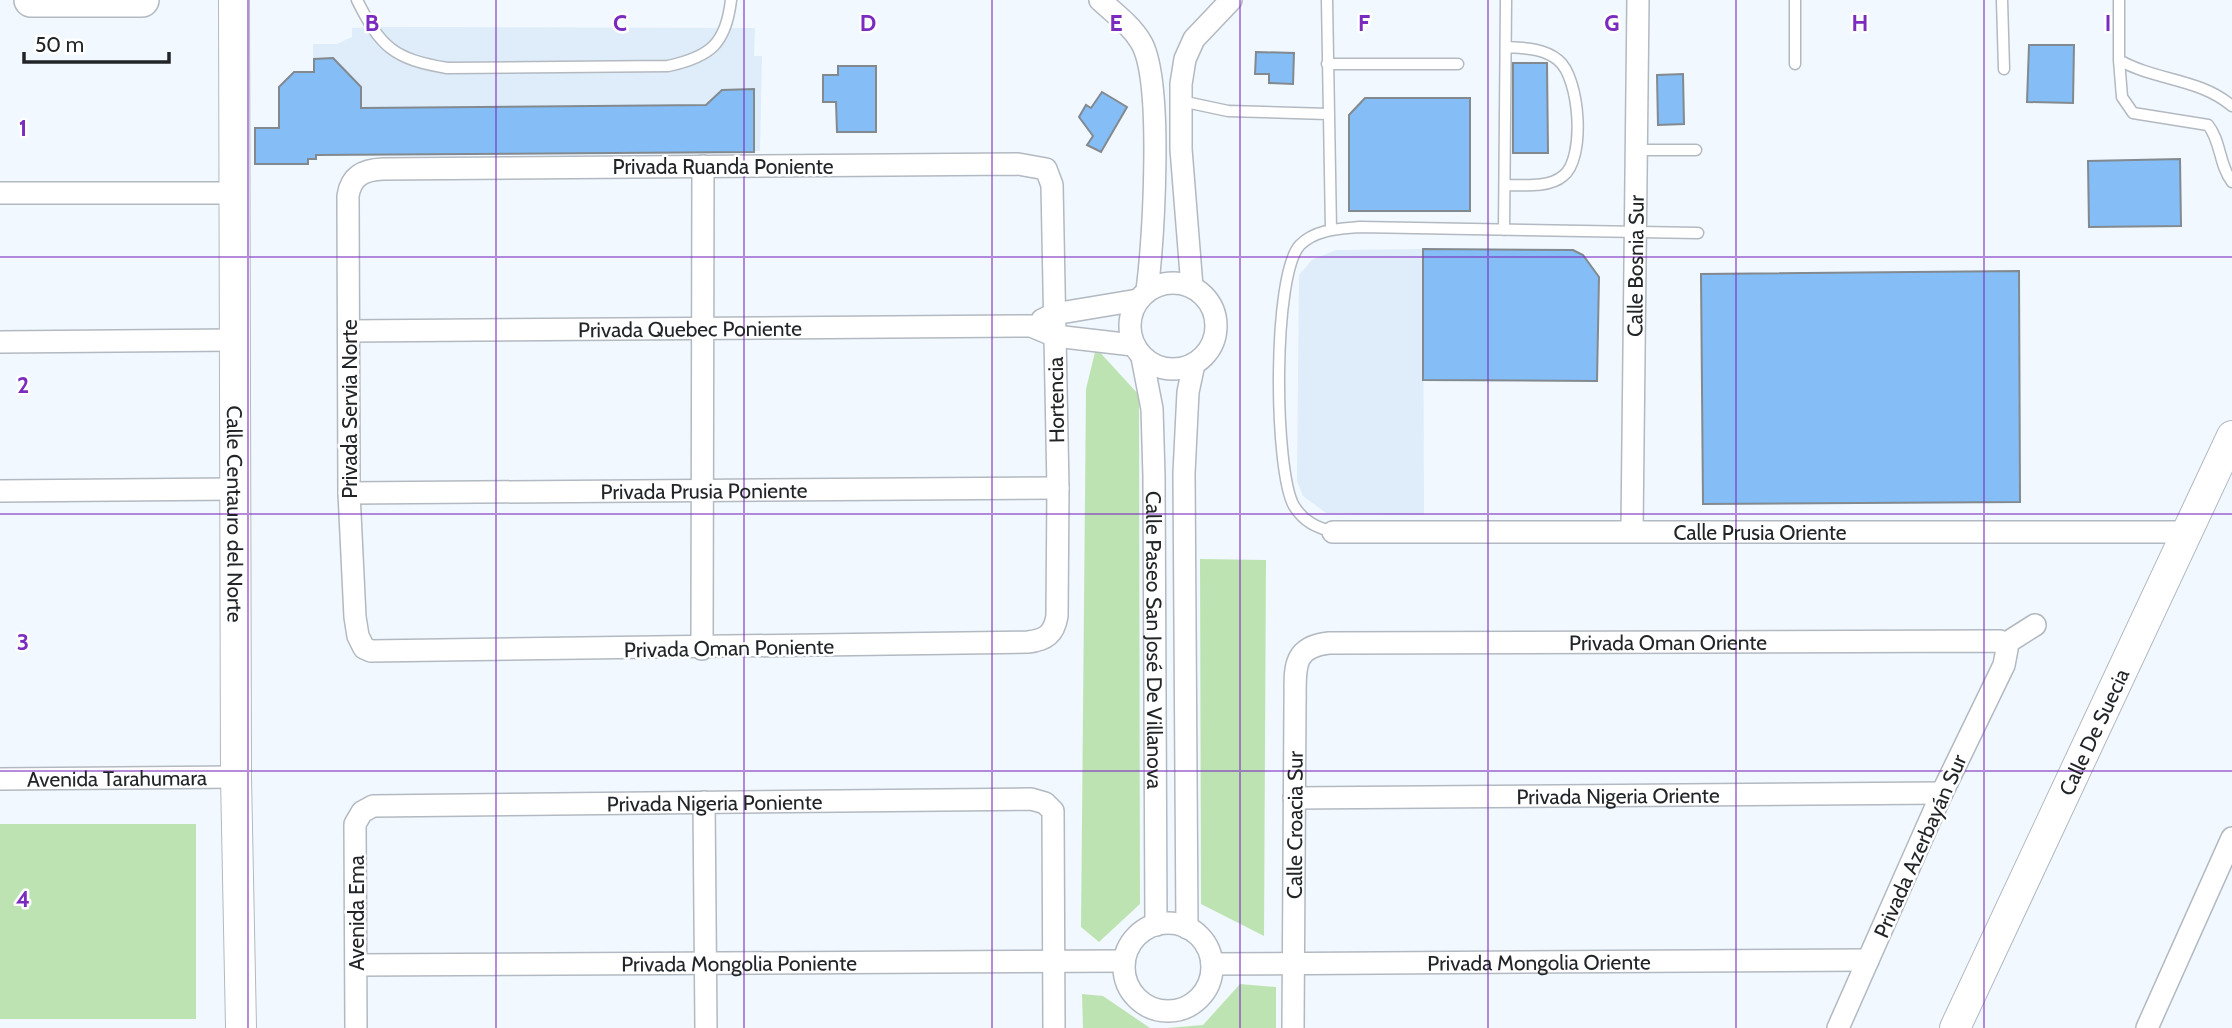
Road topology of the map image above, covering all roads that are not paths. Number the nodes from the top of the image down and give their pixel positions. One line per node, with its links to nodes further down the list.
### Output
1 (31, 0): 2 (main road)
2 (142, 0)
3 (234, 0): 31 (street, Calle Centauro del Norte)
4 (356, 0): 5 (lane)
5 (731, 0)
6 (1100, 0): 37 (street)
7 (1231, 0): 20 (street)
8 (1327, 0): 16 (lane)
9 (1506, 0): 14 (lane)
10 (1638, 0): 23 (street, Calle Bosnia Sur)
11 (1795, 0): 18 (lane)
12 (2002, 0): 19 (lane)
13 (2119, 0): 15 (lane)
14 (1506, 47): 29 (lane); 29 (lane)
15 (2119, 60): 21 (lane); 27 (lane)
16 (1328, 64): 17 (lane); 22 (lane)
17 (1458, 64)
18 (1795, 64)
19 (2004, 69)
20 (1181, 101): 22 (lane); 36 (street)
21 (2232, 106)
22 (1328, 114): 32 (lane)
23 (1636, 150): 24 (lane); 34 (street, Calle Bosnia Sur)
24 (1696, 150)
25 (702, 166): 26 (street, Privada Ruanda Poniente); 28 (street, Privada Ruanda Poniente); 40 (street)
26 (383, 169): 41 (street, Privada Servia Norte)
27 (2232, 182)
28 (1052, 185): 38 (street, Hortencia)
29 (1505, 185): 33 (lane)
30 (0, 193): 31 (street)
31 (234, 193): 43 (street, Calle Centauro del Norte)
32 (1331, 230): 33 (lane); 54 (lane)
33 (1504, 230): 34 (lane)
34 (1635, 233): 35 (lane); 53 (street, Calle Bosnia Sur)
35 (1698, 233)
36 (1192, 287): 37 (street); 46 (street)
37 (1142, 296): 38 (street, Privada Quebec Poniente); 45 (street)
38 (1054, 314): 39 (street, Privada Quebec Poniente); 42 (street, Hortencia)
39 (1031, 326): 40 (street, Privada Quebec Poniente); 42 (street, Privada Quebec Poniente)
40 (702, 329): 41 (street, Privada Quebec Poniente); 51 (street)
41 (349, 331): 52 (street, Privada Servia Norte)
42 (1055, 336): 45 (street, Privada Quebec Poniente); 48 (street, Hortencia)
43 (235, 340): 44 (street); 49 (street, Calle Centauro del Norte)
44 (0, 342)
45 (1138, 351): 46 (street); 57 (street, Calle Paseo San José De Villanova)
46 (1194, 364): 58 (street, Calle Paseo San José De Villanova)
47 (2232, 436): 55 (street, Calle De Suecia)
48 (1058, 488): 51 (street, Privada Prusia Poniente); 56 (street, Hortencia)
49 (235, 489): 50 (street); 64 (street, Calle Centauro del Norte)
50 (0, 491)
51 (702, 492): 52 (street, Privada Prusia Poniente); 61 (street)
52 (349, 493): 62 (street, Privada Servia Norte)
53 (1632, 530): 54 (street, Calle Prusia Oriente); 55 (street, Calle Prusia Oriente)
54 (1333, 532)
55 (2186, 532): 86 (street, Calle De Suecia)
56 (1057, 615): 61 (street, Privada Oman Poniente)
57 (1156, 621): 58 (street); 71 (street, Calle Paseo San José De Villanova)
58 (1183, 621): 72 (street, Calle Paseo San José De Villanova)
59 (2035, 625): 63 (street)
60 (1329, 643): 63 (street, Privada Oman Oriente); 67 (street, Calle Croacia Sur)
61 (702, 649): 62 (street, Privada Oman Poniente)
62 (385, 651)
63 (2004, 655): 66 (street, Privada Azerbayán Sur)
64 (236, 777): 65 (street, Avenida Tarahumara); 80 (street, Calle Centauro del Norte)
65 (0, 779)
66 (1942, 793): 67 (street, Privada Nigeria Oriente); 73 (street, Privada Azerbayán Sur)
67 (1294, 798): 78 (street, Calle Croacia Sur)
68 (704, 802): 69 (street, Privada Nigeria Poniente); 75 (street, Privada Nigeria Poniente); 76 (street)
69 (373, 806): 79 (street, Avenida Ema)
70 (2232, 838): 87 (street)
71 (1156, 925): 72 (street); 74 (street)
72 (1187, 928): 77 (street)
73 (1868, 960): 78 (street, Privada Mongolia Oriente); 85 (street, Privada Azerbayán Sur)
74 (1124, 961): 75 (street, Privada Mongolia Poniente); 77 (street)
75 (1053, 962): 76 (street, Privada Mongolia Poniente); 83 (street)
76 (706, 963): 79 (street, Privada Mongolia Poniente); 82 (street)
77 (1212, 964): 78 (street, Privada Mongolia Oriente)
78 (1292, 964): 84 (street, Calle Croacia Sur)
79 (356, 965): 81 (street, Avenida Ema)
80 (241, 1028)
81 (356, 1028)
82 (706, 1028)
83 (1054, 1028)
84 (1293, 1028)
85 (1838, 1028)
86 (1955, 1028)
87 (2147, 1028)

